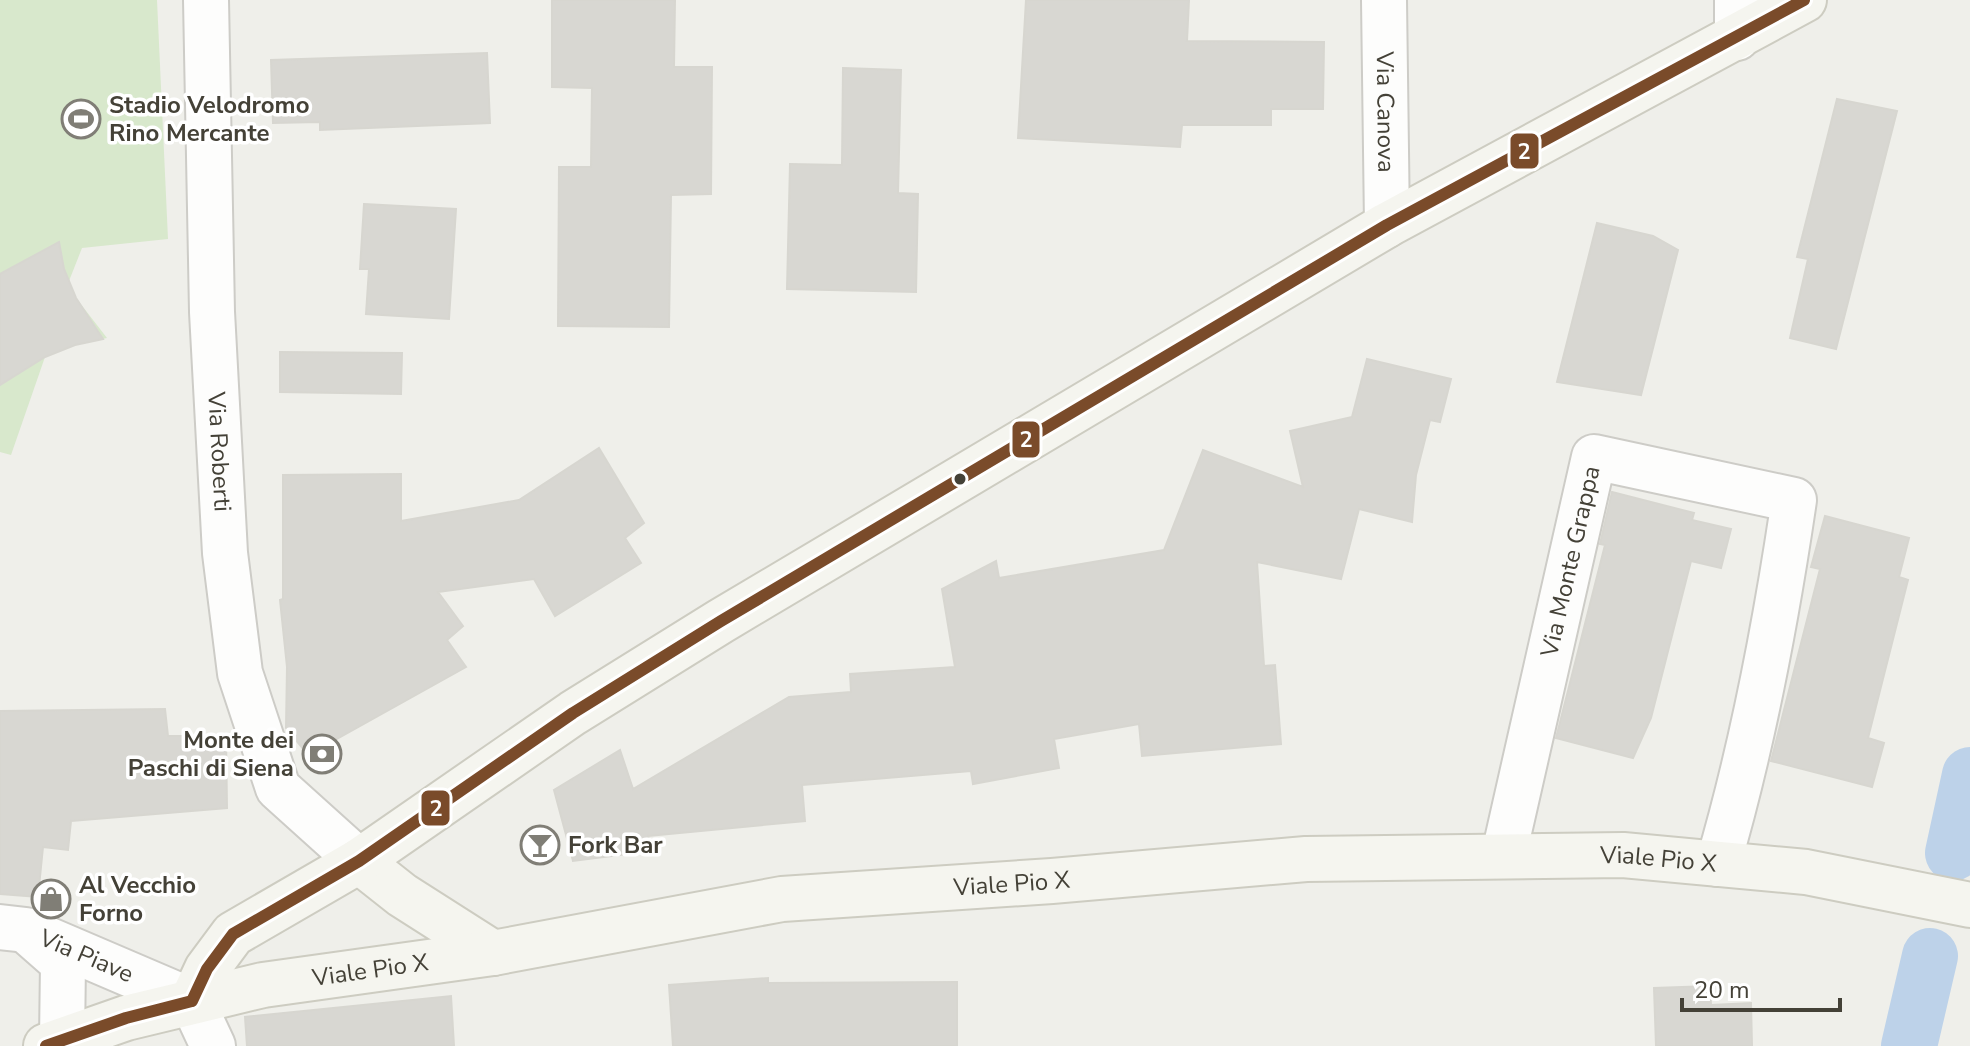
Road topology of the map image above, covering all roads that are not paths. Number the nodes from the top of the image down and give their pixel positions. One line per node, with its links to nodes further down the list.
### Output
1 (206, 0): 7 (street, Via Roberti)
2 (1384, 0): 5 (street, Via Canova)
3 (1804, 0): 4 (street)
4 (1737, 19): 5 (street)
5 (1387, 225): 7 (street)
6 (1504, 854): 8 (street, Viale Pio X); 8 (street, Via Monte Grappa); 11 (street, Viale Pio X)
7 (359, 861): 11 (street); 12 (street)
8 (1718, 864): 9 (street, Viale Pio X)
9 (1970, 905)
10 (13, 929): 12 (street, Via Piave); 13 (street, Via Piave)
11 (493, 953): 12 (street, Viale Pio X)
12 (192, 1001): 13 (street, Viale Pio X); 14 (street)
13 (54, 1042)
14 (213, 1046)

